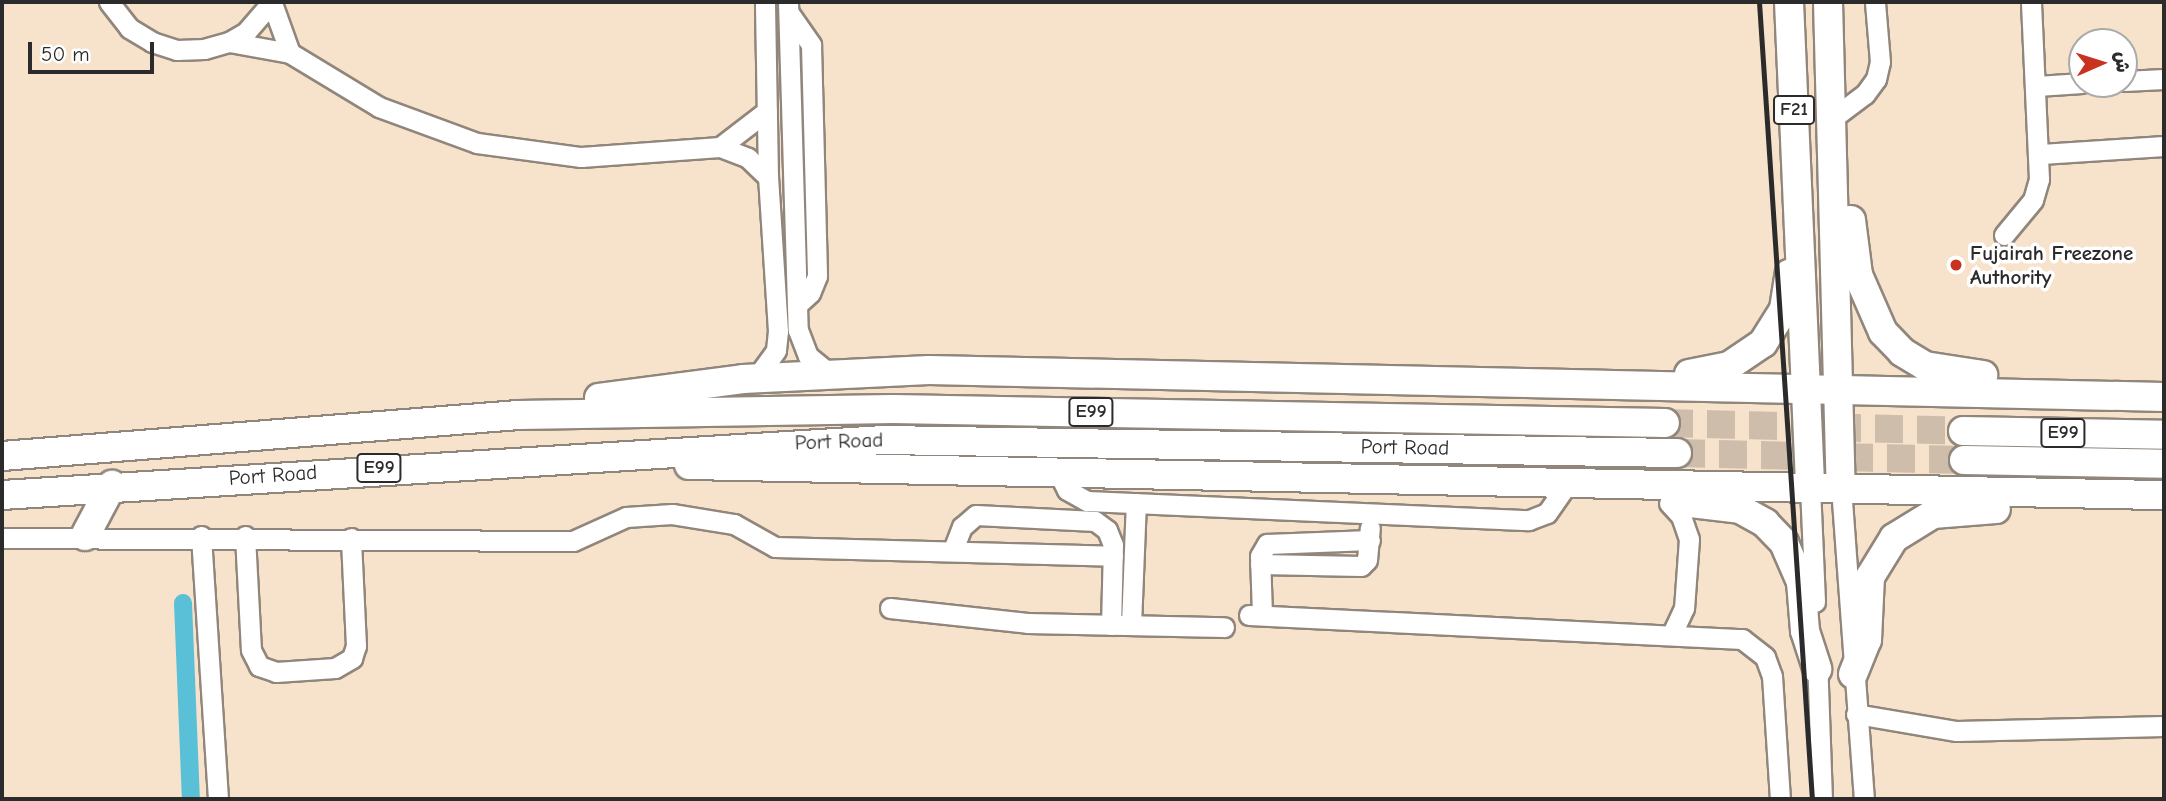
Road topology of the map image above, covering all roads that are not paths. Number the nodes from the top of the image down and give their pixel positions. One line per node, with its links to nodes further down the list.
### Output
1 (272, 2): 9 (street); 10 (street)
2 (765, 2): 15 (street)
3 (1789, 2): 22 (highway, F21)
4 (1828, 2): 16 (highway, F21)
5 (1875, 2): 16 (street)
6 (2031, 2): 14 (street)
7 (109, 4): 9 (street)
8 (788, 7): 24 (street)
9 (229, 42): 10 (street)
10 (290, 53): 18 (street)
11 (2164, 79): 12 (street)
12 (2138, 80)
13 (2068, 84): 14 (street)
14 (2037, 86): 19 (street)
15 (767, 111): 18 (street); 21 (street)
16 (1833, 118): 20 (highway, F21)
17 (2164, 146): 19 (street)
18 (720, 147): 21 (street)
19 (2041, 154): 23 (street)
20 (1835, 173): 28 (highway, F21); 29 (highway)
21 (768, 177): 25 (street)
22 (1800, 218): 26 (highway); 27 (highway, F21)
23 (2004, 235)
24 (830, 374): 25 (highway); 26 (highway)
25 (756, 378): 31 (highway)
26 (1605, 384): 27 (highway)
27 (1806, 388): 28 (highway); 44 (highway, F21)
28 (1837, 389): 29 (highway); 45 (highway, F21)
29 (2073, 394): 30 (highway)
30 (2164, 397)
31 (518, 415): 32 (highway, Port Road / E99); 37 (highway, Port Road / E99)
32 (1665, 423)
33 (1962, 430): 34 (highway, E99)
34 (2164, 435)
35 (646, 452): 36 (highway, Port Road / E99); 40 (highway); 43 (highway, Port Road / E99)
36 (1677, 453)
37 (2, 456)
38 (1964, 460): 39 (highway, E99)
39 (2164, 464)
40 (1058, 472): 41 (highway); 49 (street)
41 (1569, 482): 42 (highway); 51 (street)
42 (1608, 483): 44 (highway); 50 (highway)
43 (112, 485): 47 (highway, Port Road / E99); 52 (highway)
44 (1810, 487): 45 (highway); 64 (street)
45 (1841, 487): 46 (highway); 65 (street)
46 (2065, 492): 48 (highway); 65 (highway)
47 (2, 495)
48 (2164, 495)
49 (1136, 503): 51 (street); 61 (street)
50 (1669, 503): 63 (street); 64 (highway)
51 (1370, 513): 63 (street)
52 (85, 536): 53 (street); 55 (street)
53 (201, 536): 54 (street); 68 (street)
54 (245, 536): 56 (street); 56 (street)
55 (2, 538)
56 (351, 538): 57 (street)
57 (953, 550): 58 (street); 58 (street)
58 (1113, 556): 60 (street)
59 (890, 608): 60 (street)
60 (1111, 625): 61 (street)
61 (1132, 625): 62 (street)
62 (1224, 627)
63 (1672, 632): 69 (street)
64 (1817, 669): 70 (street)
65 (1853, 674): 66 (street)
66 (1856, 714): 67 (street); 71 (street)
67 (2164, 726)
68 (218, 799)
69 (1780, 799)
70 (1822, 799)
71 (1864, 799)

